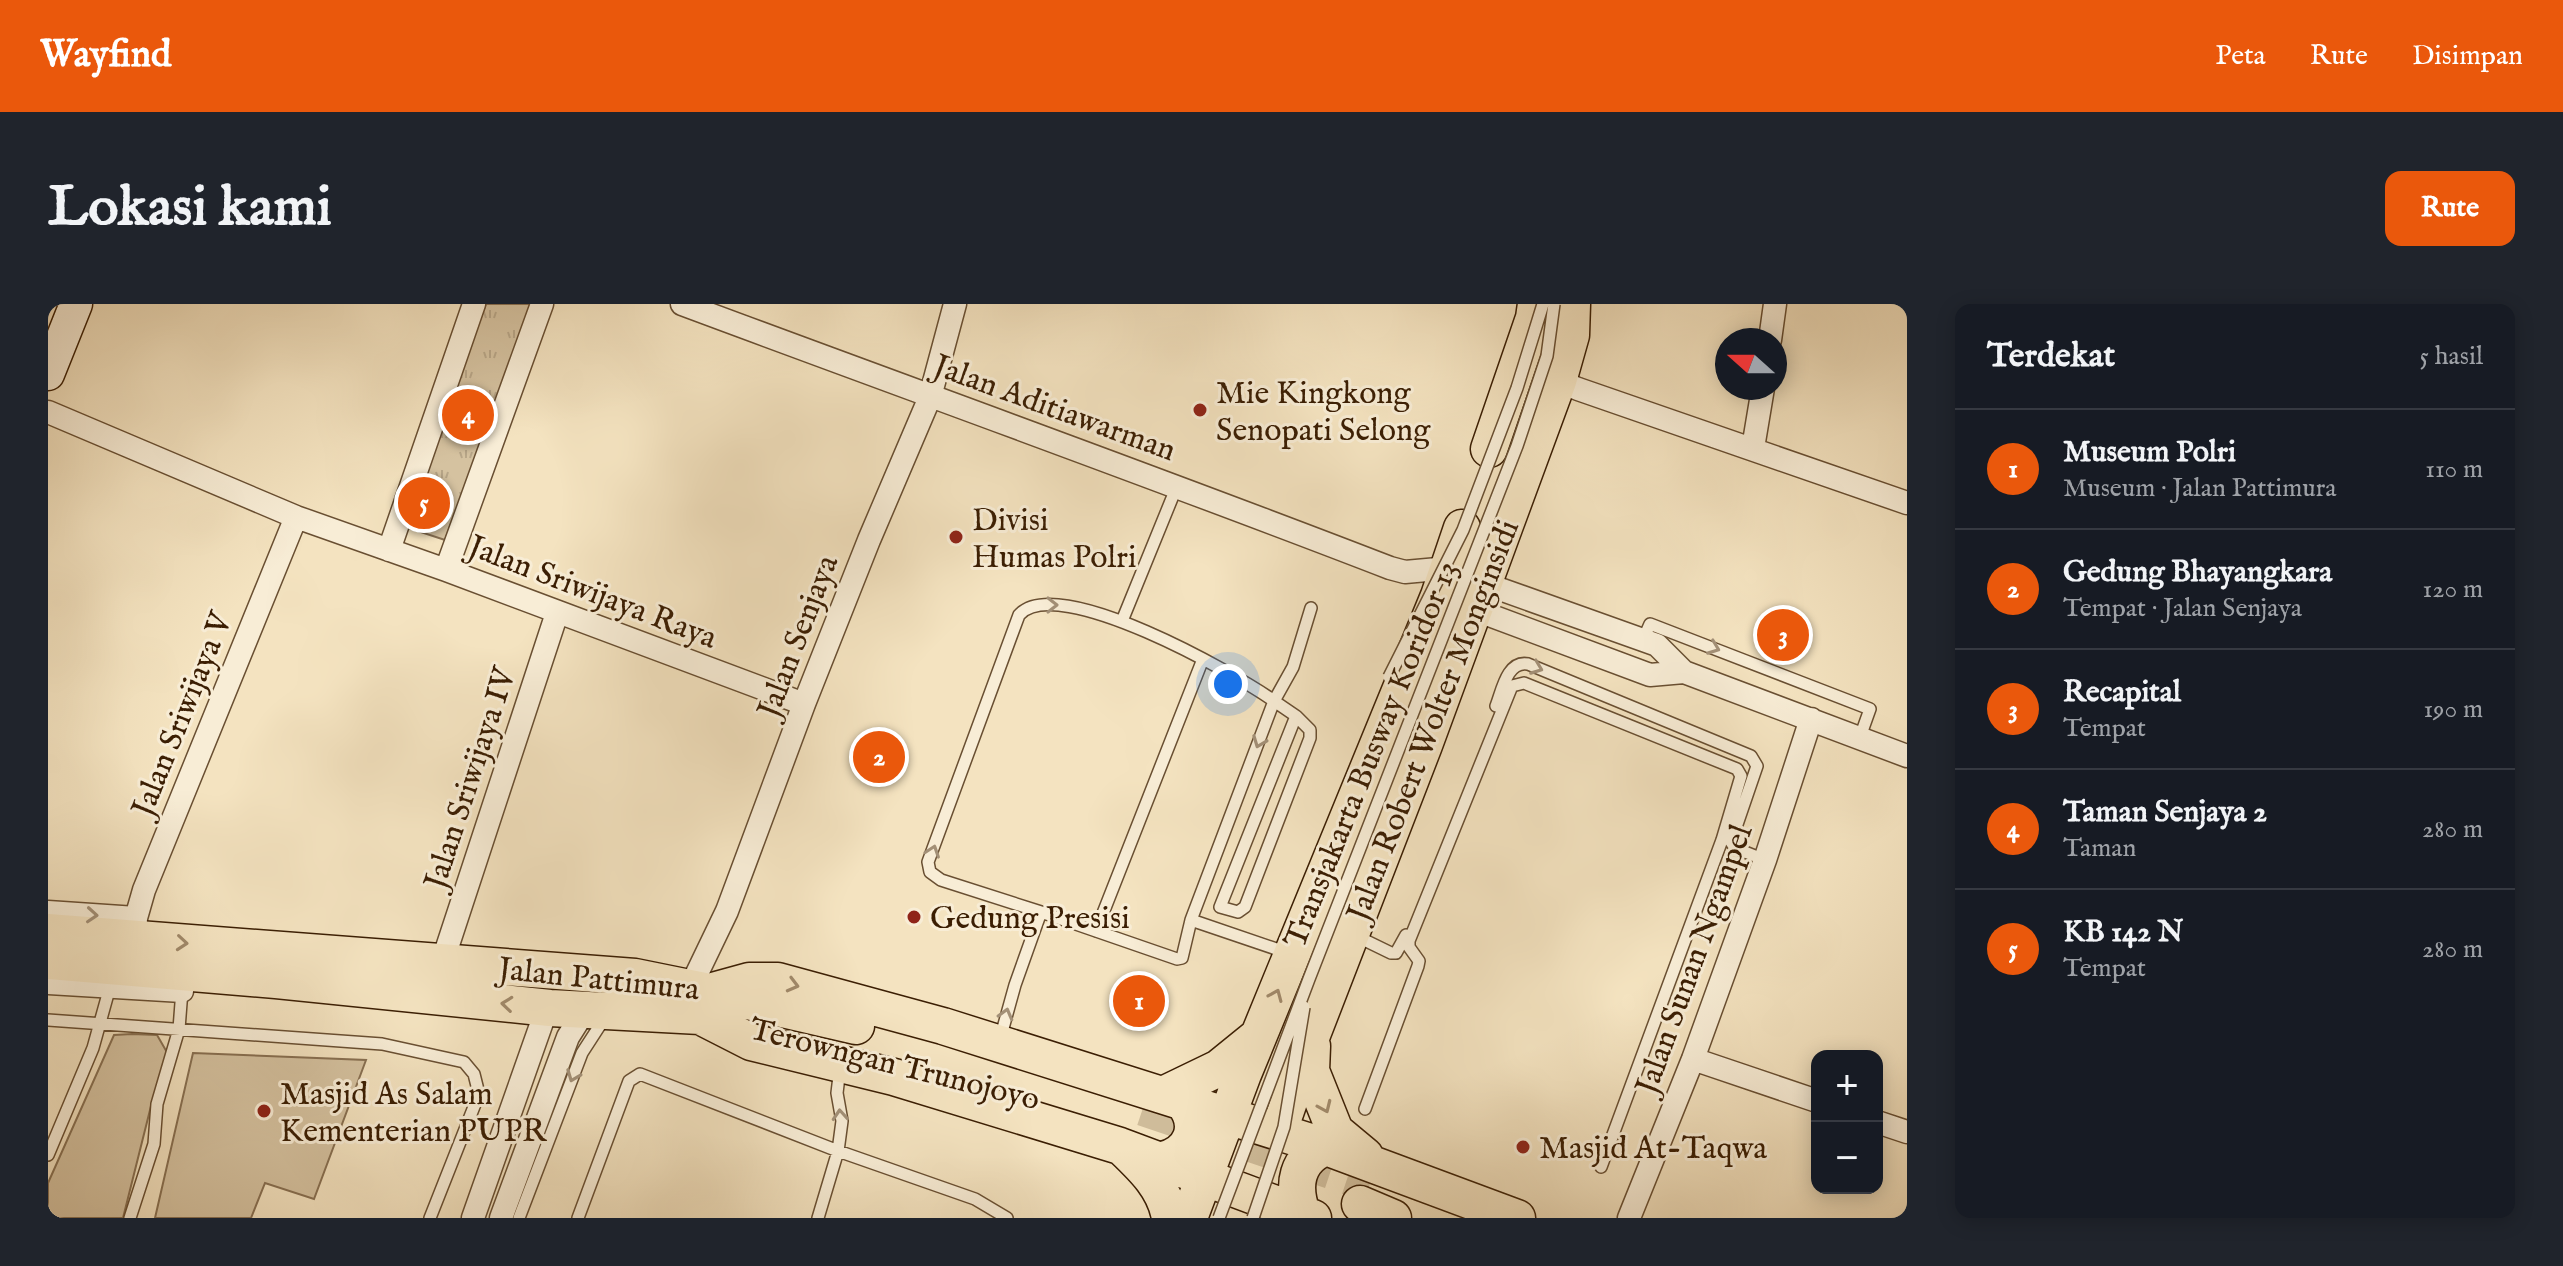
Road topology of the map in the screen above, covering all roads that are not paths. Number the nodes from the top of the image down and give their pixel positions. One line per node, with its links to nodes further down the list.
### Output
1 (76, 304): 13 (street)
2 (474, 304): 22 (street)
3 (542, 304): 23 (street)
4 (682, 304): 15 (street, Jalan Aditiawarman)
5 (955, 304): 15 (street, Jalan Senjaya)
6 (1536, 304): 12 (main road, Jalan Robert Wolter Monginsidi)
7 (1543, 304): 32 (lane, bridge)
8 (1554, 304): 51 (lane, Transjakarta Busway Koridor 13, bridge)
9 (1572, 304): 14 (main road, Jalan Robert Wolter Monginsidi)
10 (1775, 304): 11 (street)
11 (1772, 328)
12 (1525, 346): 14 (street); 24 (main road, Jalan Robert Wolter Monginsidi)
13 (48, 374)
14 (1558, 381): 18 (street); 25 (main road, Jalan Robert Wolter Monginsidi)
15 (930, 397): 19 (street, Jalan Aditiawarman); 34 (street, Jalan Senjaya)
16 (1761, 400): 18 (street)
17 (48, 412): 21 (street, Jalan Sriwijaya Raya)
18 (1753, 448): 20 (street)
19 (1177, 485): 24 (street, Jalan Aditiawarman); 28 (lane)
20 (1907, 503)
21 (296, 517): 22 (street, Jalan Sriwijaya Raya); 47 (street, Jalan Sriwijaya V)
22 (389, 550): 23 (street, Jalan Sriwijaya Raya)
23 (446, 570): 27 (street, Jalan Sriwijaya Raya)
24 (1444, 582): 25 (street, Jalan Aditiawarman); 51 (main road, Jalan Robert Wolter Monginsidi)
25 (1478, 596): 29 (street, Jalan Aditiawarman); 31 (street, Jalan Aditiawarman); 50 (main road, Jalan Robert Wolter Monginsidi)
26 (1311, 608): 33 (lane)
27 (557, 613): 34 (street, Jalan Sriwijaya Raya); 54 (street, Jalan Sriwijaya IV)
28 (1122, 621): 30 (lane); 44 (lane, one-way to 28)
29 (1643, 640): 31 (street, Jalan Aditiawarman); 37 (lane, one-way to 37)
30 (1203, 659): 33 (lane); 48 (lane)
31 (1684, 672): 36 (street, Jalan Aditiawarman)
32 (1384, 691)
33 (1274, 701): 35 (lane); 45 (lane, one-way to 45)
34 (804, 704): 58 (street, Jalan Senjaya)
35 (1296, 716): 42 (lane); 42 (lane)
36 (1811, 719): 37 (street, Jalan Aditiawarman); 41 (street, Jalan Sunan Ngampel)
37 (1860, 737): 39 (street, Jalan Aditiawarman)
38 (1362, 749): 51 (lane)
39 (1907, 756)
40 (1726, 841): 41 (lane); 52 (lane); 52 (lane, one-way to 40); 80 (lane)
41 (1765, 860): 67 (street, Jalan Sunan Ngampel)
42 (1220, 907): 46 (lane)
43 (48, 912): 47 (street, Jalan Pattimura, one-way to 47)
44 (1041, 912): 48 (lane); 66 (lane, one-way to 44)
45 (1191, 920): 46 (lane); 48 (lane)
46 (1212, 926): 51 (lane)
47 (136, 928): 49 (main road, Jalan Pattimura); 54 (main road, Jalan Pattimura, one-way to 54)
48 (1096, 931)
49 (48, 932)
50 (1350, 933): 52 (lane); 64 (main road, Jalan Robert Wolter Monginsidi)
51 (1299, 949): 65 (main road, Jalan Robert Wolter Monginsidi, one-way to 51); 83 (lane, bridge); 95 (lane, Transjakarta Busway Koridor 13, bridge)
52 (1406, 949): 70 (lane)
53 (48, 961): 55 (main road, Jalan Pattimura)
54 (442, 963): 58 (main road, Jalan Pattimura)
55 (111, 976): 56 (main road, Jalan Pattimura); 57 (street, Jalan Pattimura); 62 (lane)
56 (182, 981): 59 (main road, Jalan Pattimura, one-way to 56); 63 (lane)
57 (48, 983)
58 (700, 999): 60 (main road, Jalan Pattimura); 66 (main road, Jalan Pattimura, one-way to 66); 68 (main road, Jalan Pattimura); 71 (main road, Terowngan Trunojoyo)
59 (547, 1008): 60 (main road, Jalan Pattimura); 87 (street)
60 (599, 1010): 88 (street); 89 (lane, one-way to 89)
61 (48, 1020): 62 (lane)
62 (99, 1025): 63 (lane); 78 (lane)
63 (179, 1029): 85 (lane); 86 (lane)
64 (1313, 1032): 74 (main road, Jalan Robert Wolter Monginsidi); 82 (main road, one-way to 82)
65 (1259, 1036): 71 (main road); 72 (main road, Jalan Robert Wolter Monginsidi)
66 (998, 1044): 71 (main road, Jalan Pattimura)
67 (1693, 1059): 69 (street); 99 (street, Jalan Sunan Ngampel)
68 (841, 1064): 71 (main road, Jalan Pattimura); 77 (lane, one-way to 68)
69 (1811, 1099)
70 (1365, 1109)
71 (1149, 1116): 72 (main road, Jalan Pattimura); 79 (main road, Jalan Pattimura); 79 (main road); 93 (main road)
72 (1226, 1116): 74 (main road, Jalan Pattimura); 81 (main road, Jalan Robert Wolter Monginsidi)
73 (1883, 1124): 75 (street)
74 (1279, 1132): 76 (main road, Jalan Pattimura); 83 (main road, Jalan Robert Wolter Monginsidi)
75 (1907, 1132)
76 (1326, 1147): 82 (main road, Jalan Pattimura); 84 (main road)
77 (838, 1151): 90 (lane); 91 (lane); 92 (lane)
78 (48, 1155)
79 (1163, 1160): 81 (main road, Jalan Pattimura)
80 (1601, 1167)
81 (1204, 1176): 83 (main road, Jalan Pattimura); 94 (main road, Jalan Robert Wolter Monginsidi)
82 (1369, 1185): 96 (main road); 97 (main road); 98 (main road)
83 (1251, 1211): 84 (main road, Jalan Pattimura)
84 (1308, 1215)
85 (130, 1218)
86 (430, 1218)
87 (473, 1218)
88 (501, 1218)
89 (519, 1218)
90 (578, 1218)
91 (818, 1218)
92 (1007, 1218)
93 (1170, 1218)
94 (1189, 1218)
95 (1219, 1218)
96 (1393, 1218)
97 (1454, 1218)
98 (1517, 1218)
99 (1629, 1218)

